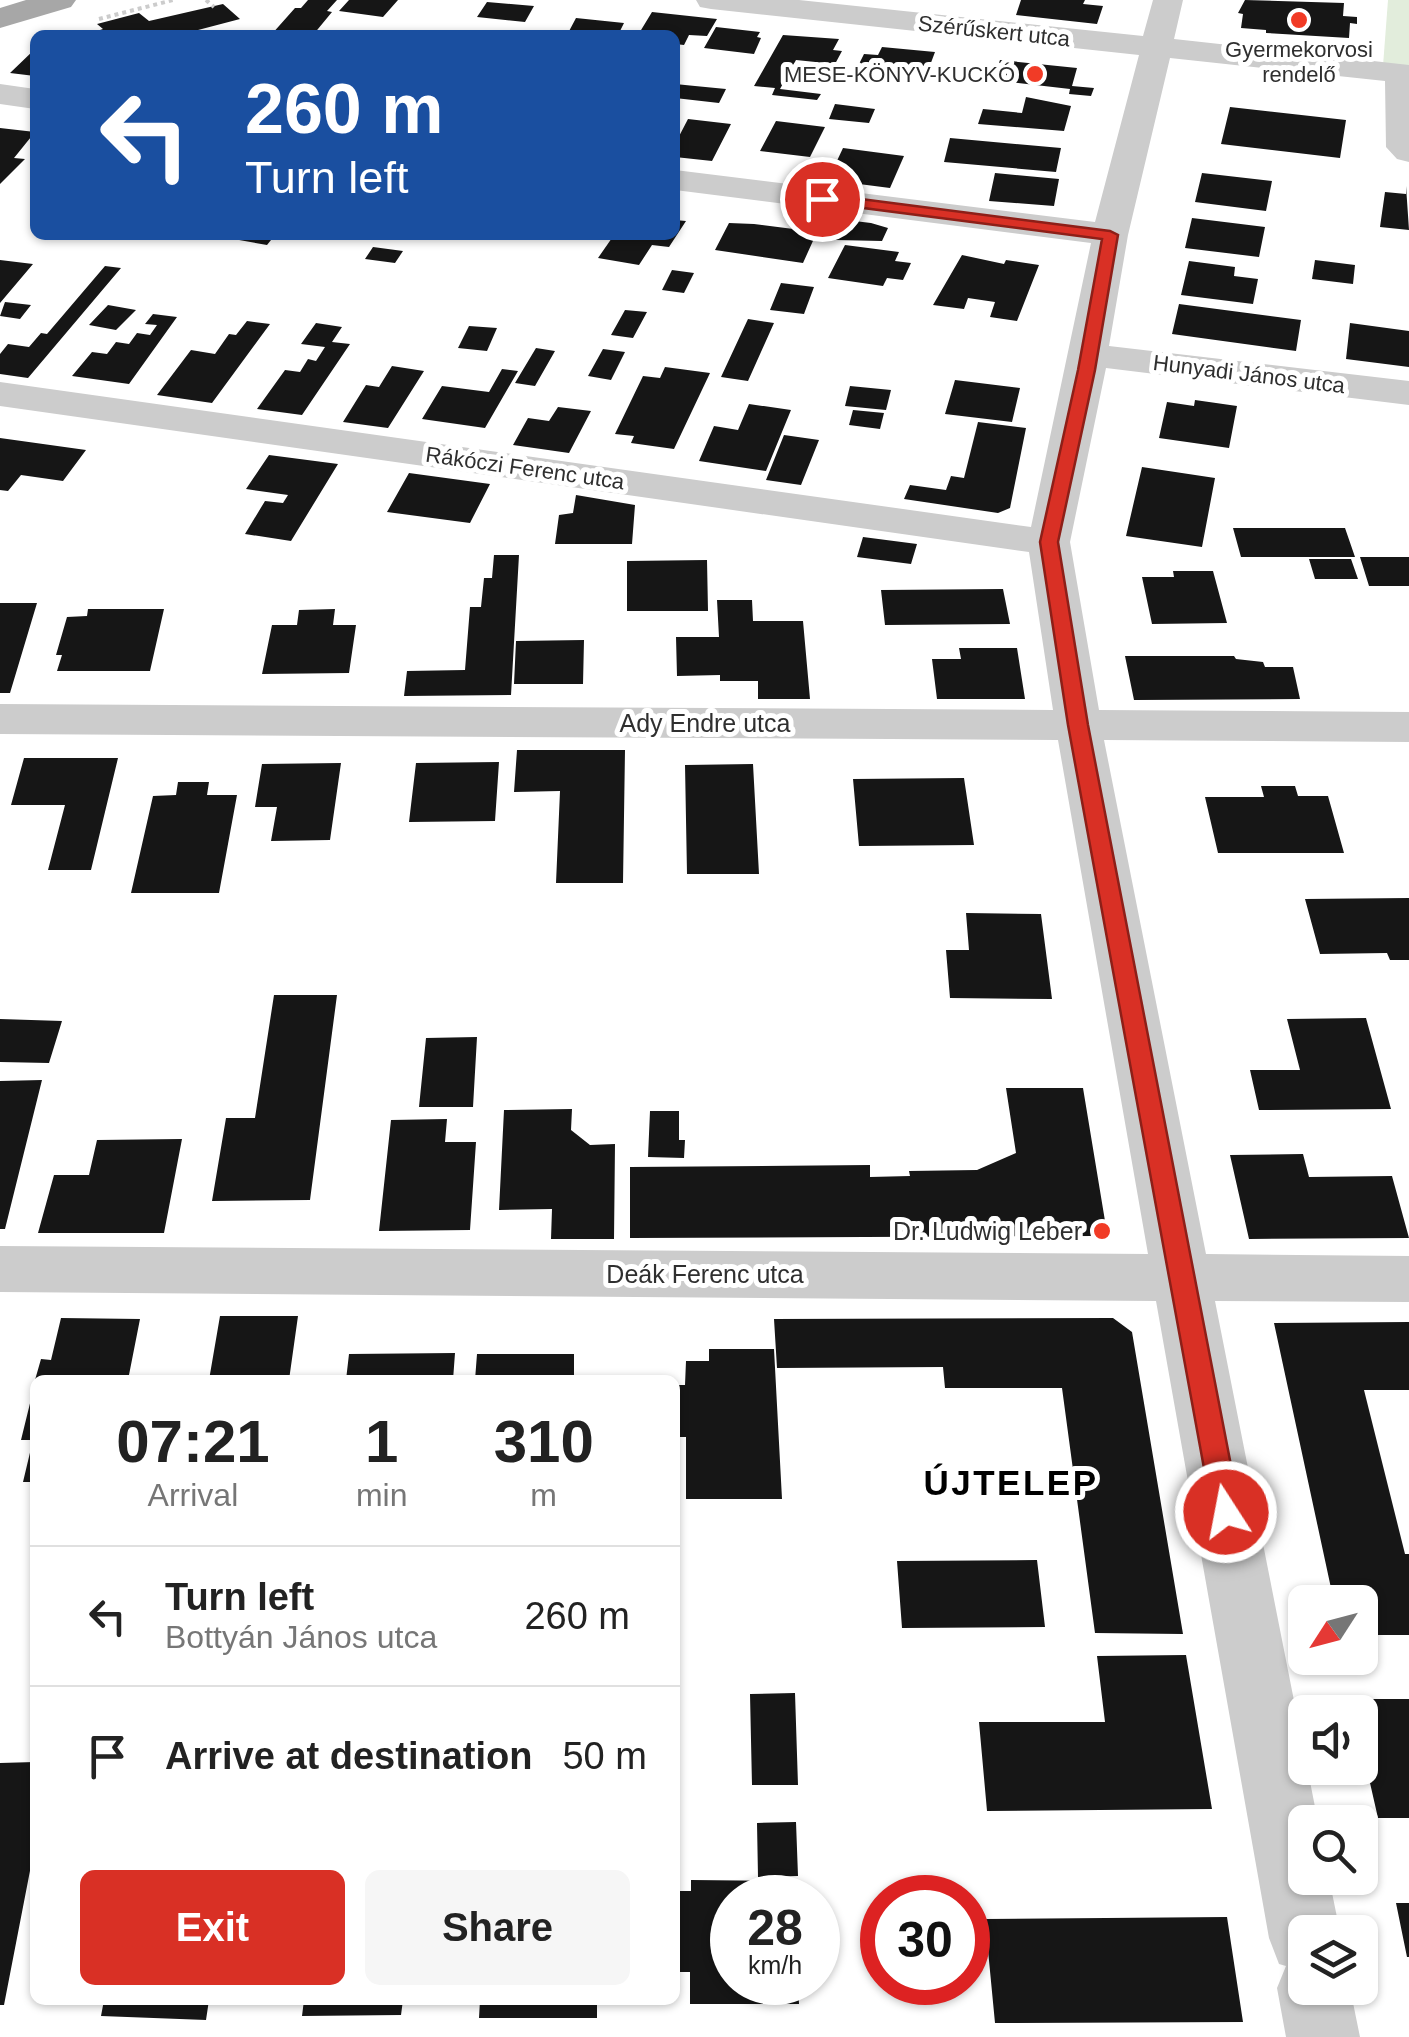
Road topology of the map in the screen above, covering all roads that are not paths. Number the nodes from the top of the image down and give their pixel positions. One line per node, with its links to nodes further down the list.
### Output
1 (60, 0): 3 (main road)
2 (711, 0): 4 (street, Szérűskert utca)
3 (0, 18)
4 (1162, 24): 7 (street, Szérűskert utca); 9 (street)
5 (0, 94): 6 (street)
6 (30, 97)
7 (1409, 152)
8 (680, 181): 9 (street)
9 (1110, 235): 10 (street)
10 (1089, 355): 12 (street, Hunyadi János utca); 13 (street)
11 (0, 394): 13 (street, Rákóczi Ferenc utca)
12 (1409, 394)
13 (1049, 542): 15 (street)
14 (0, 719): 15 (street, Ady Endre utca)
15 (1078, 725): 16 (street, Ady Endre utca); 18 (street)
16 (1409, 727)
17 (0, 1269): 18 (street, Deák Ferenc utca)
18 (1181, 1278): 19 (street, Deák Ferenc utca); 20 (street)
19 (1409, 1278)
20 (1301, 1915)
21 (1317, 2005): 22 (street)
22 (1323, 2037)

